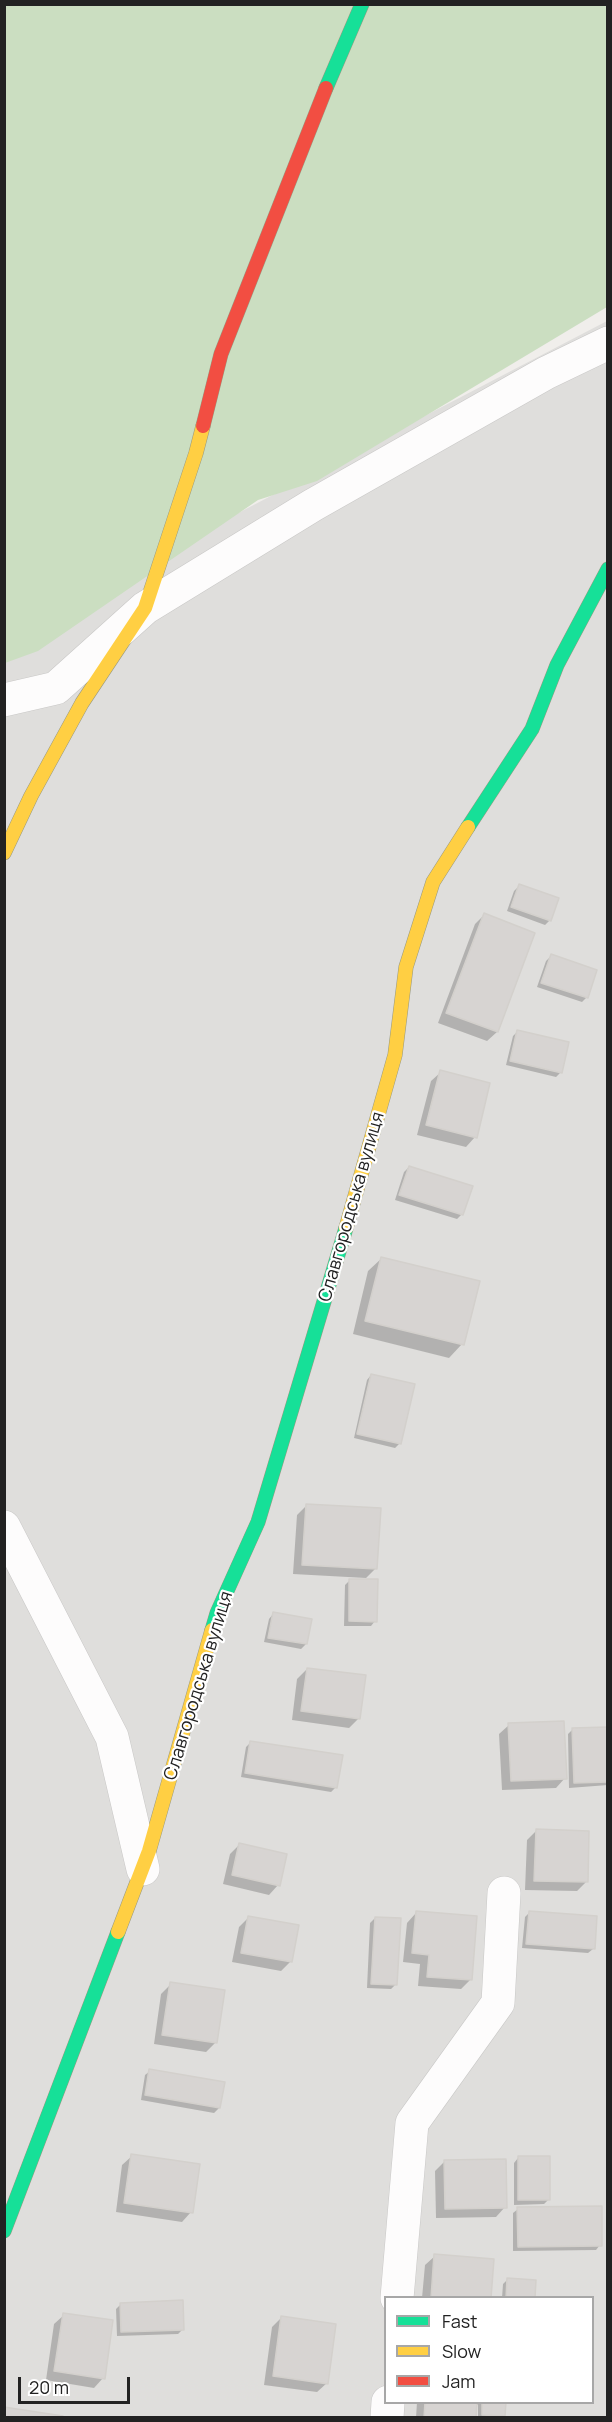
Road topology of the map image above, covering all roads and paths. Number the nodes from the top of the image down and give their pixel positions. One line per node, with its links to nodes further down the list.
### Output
1 (362, 4): 4 (street)
2 (608, 343): 4 (street)
3 (608, 569): 8 (street, Славгородська вулиця)
4 (146, 608): 5 (street); 6 (street)
5 (4, 700)
6 (4, 853)
7 (4, 1527): 8 (street)
8 (143, 1869): 10 (street, Славгородська вулиця)
9 (504, 1893): 11 (street)
10 (4, 2230)
11 (397, 2296)

